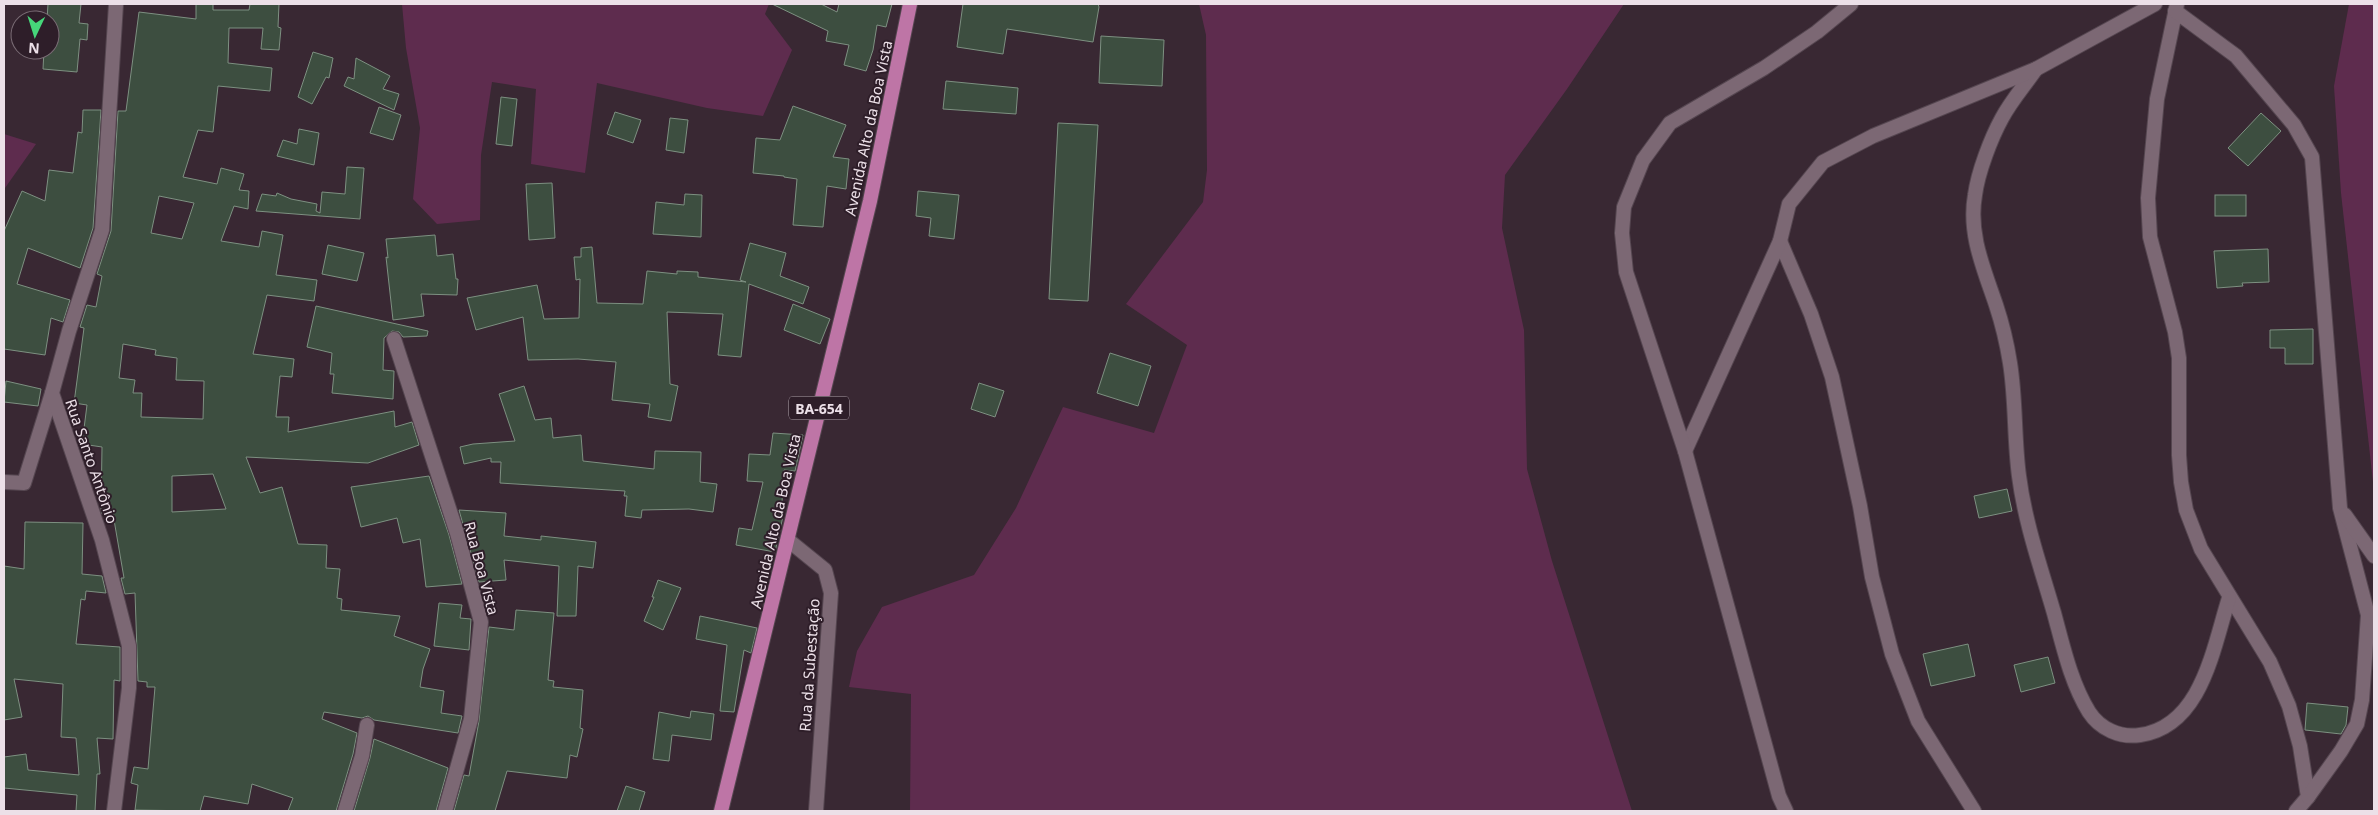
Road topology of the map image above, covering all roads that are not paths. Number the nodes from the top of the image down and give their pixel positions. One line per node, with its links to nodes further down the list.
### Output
1 (116, 4): 9 (street, Rua Santo Antônio)
2 (910, 4): 13 (main road, Avenida Alto da Boa Vista / BA-654)
3 (1851, 4): 10 (street)
4 (2155, 4): 6 (street)
5 (2176, 7): 12 (street); 15 (street)
6 (2036, 69): 7 (street); 15 (street)
7 (1780, 241): 10 (street); 24 (street)
8 (394, 339): 20 (street, Rua Boa Vista)
9 (52, 393): 11 (street); 18 (street, Rua Santo Antônio)
10 (1684, 451): 23 (street)
11 (4, 482)
12 (2340, 508): 14 (street); 17 (street)
13 (788, 540): 21 (main road, Avenida Alto da Boa Vista / BA-654); 22 (street, Rua da Subestação)
14 (2374, 556)
15 (2229, 598): 17 (street)
16 (367, 725): 19 (street)
17 (2308, 797): 25 (street)
18 (114, 811)
19 (345, 811)
20 (446, 811)
21 (721, 811)
22 (816, 811)
23 (1786, 811)
24 (1974, 811)
25 (2296, 811)

